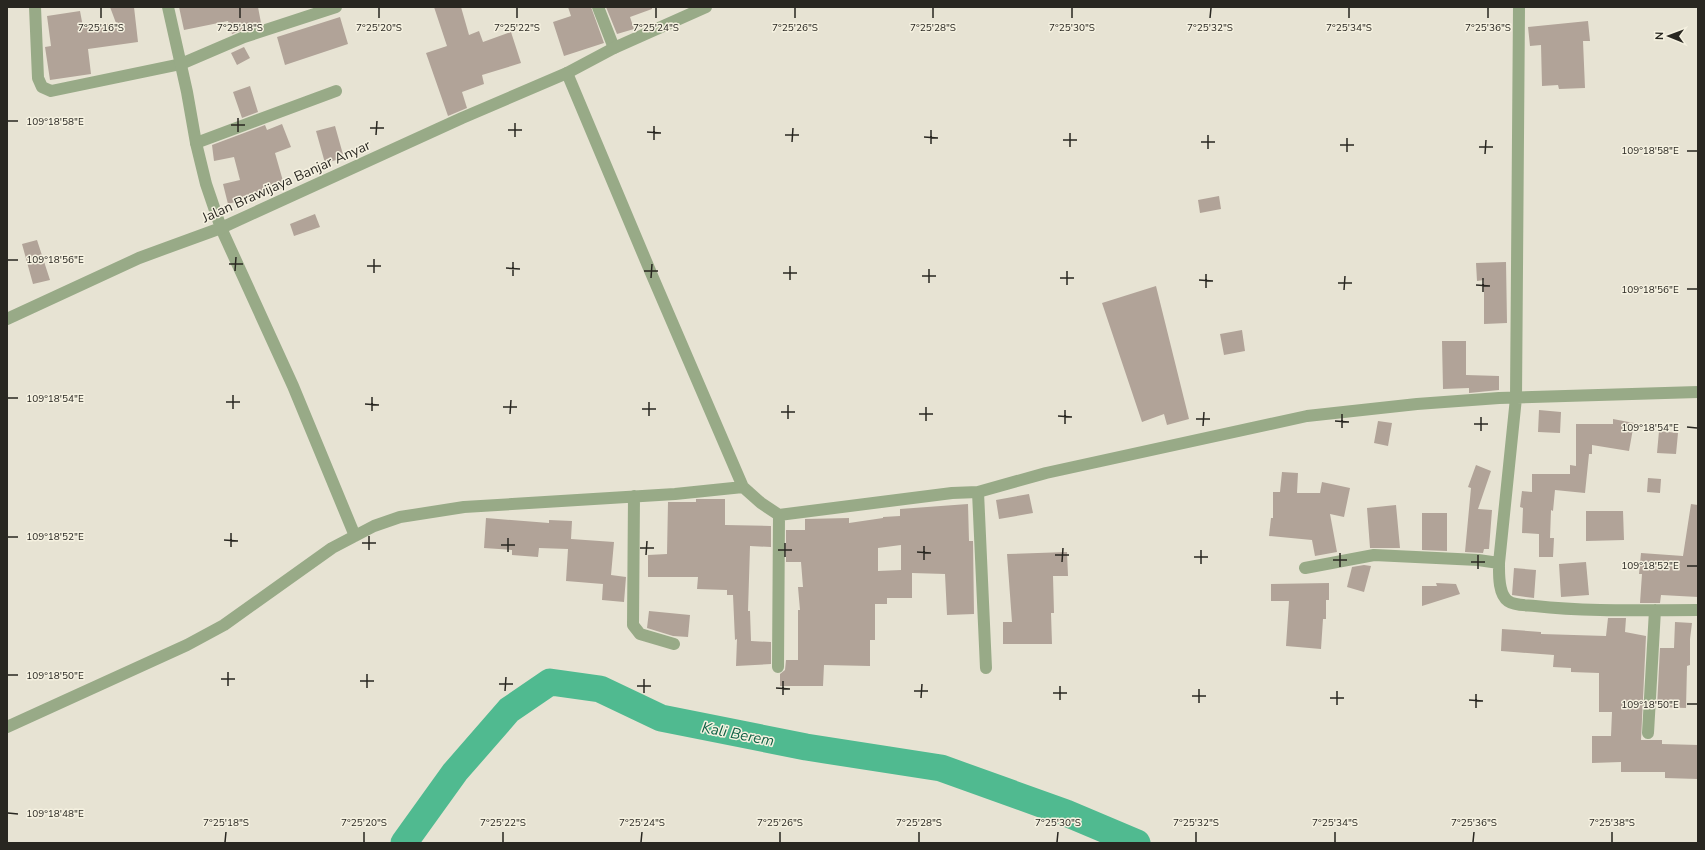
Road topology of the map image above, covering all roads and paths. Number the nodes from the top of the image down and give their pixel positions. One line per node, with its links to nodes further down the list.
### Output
1 (35, 7): 8 (street)
2 (168, 7): 8 (street)
3 (336, 7): 8 (street)
4 (598, 7): 7 (street)
5 (706, 7): 7 (street, Jalan Brawijaya Banjar Anyar)
6 (1519, 7): 15 (street)
7 (614, 48): 9 (street, Jalan Brawijaya Banjar Anyar)
8 (182, 64): 11 (street)
9 (567, 72): 12 (street, Jalan Brawijaya Banjar Anyar); 16 (street)
10 (336, 91): 11 (street)
11 (196, 143): 12 (street)
12 (221, 228): 13 (street, Jalan Brawijaya Banjar Anyar); 20 (street)
13 (7, 320)
14 (1698, 392): 15 (street)
15 (1516, 398): 17 (street); 21 (street)
16 (743, 487): 18 (street); 19 (street)
17 (978, 492): 19 (street); 27 (street)
18 (634, 496): 20 (street); 25 (street)
19 (779, 515): 26 (street)
20 (355, 536): 28 (street)
21 (1499, 563): 22 (street); 23 (street)
22 (1305, 568)
23 (1654, 610): 24 (street); 29 (street)
24 (1698, 610)
25 (674, 644)
26 (778, 667)
27 (986, 668)
28 (7, 727)
29 (1648, 733)

